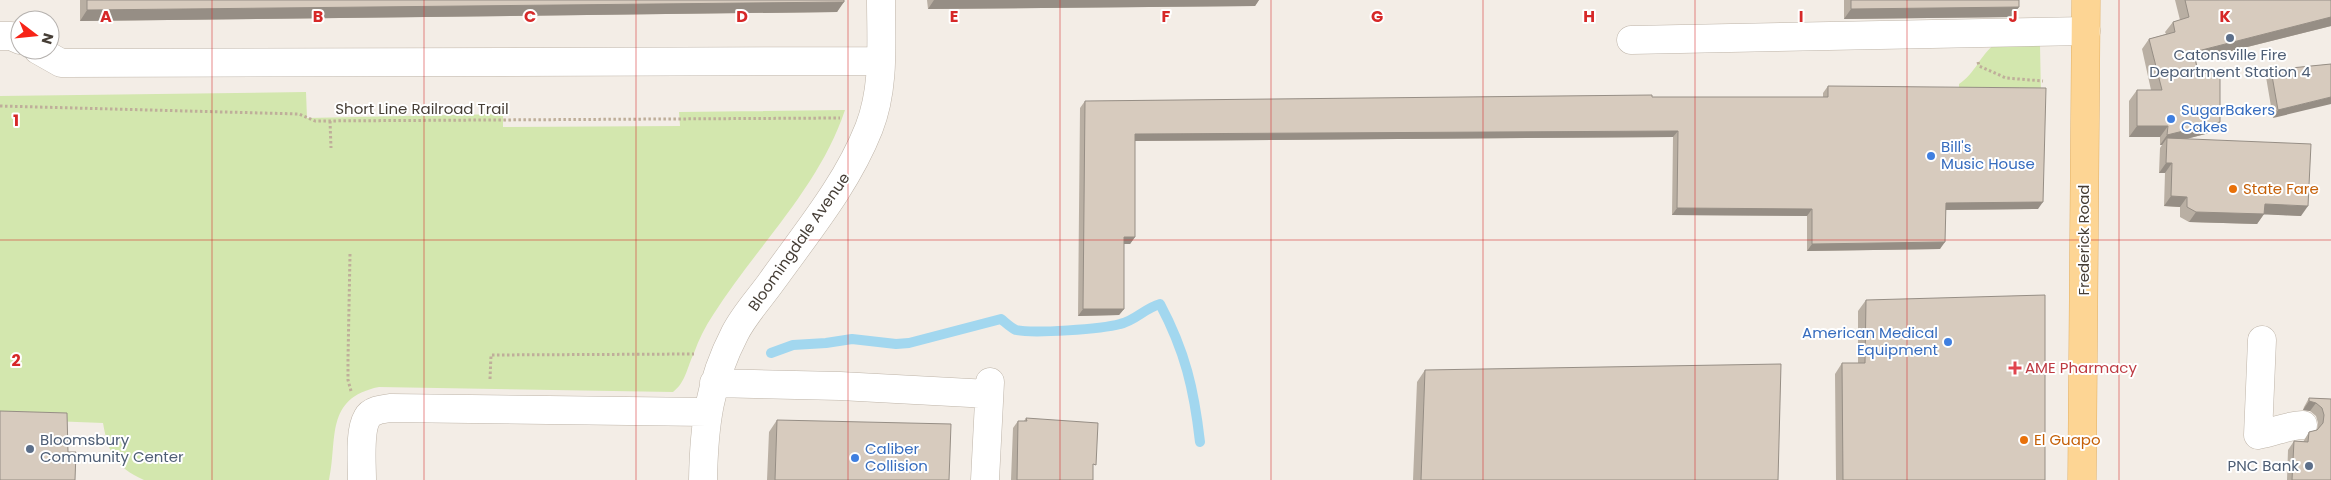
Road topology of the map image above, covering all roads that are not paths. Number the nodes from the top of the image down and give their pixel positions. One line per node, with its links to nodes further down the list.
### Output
1 (880, 0): 6 (street, Bloomingdale Avenue)
2 (2086, 0): 3 (main road, Frederick Road)
3 (2086, 31): 4 (street); 14 (main road, Frederick Road)
4 (1631, 40)
5 (56, 60): 6 (street)
6 (881, 61): 8 (street, Bloomingdale Avenue)
7 (2262, 340): 10 (street)
8 (714, 383): 9 (street, Bloomingdale Avenue); 13 (street)
9 (707, 412): 11 (street); 12 (street, Bloomingdale Avenue)
10 (2303, 426)
11 (362, 480)
12 (703, 480)
13 (984, 480)
14 (2082, 480)

